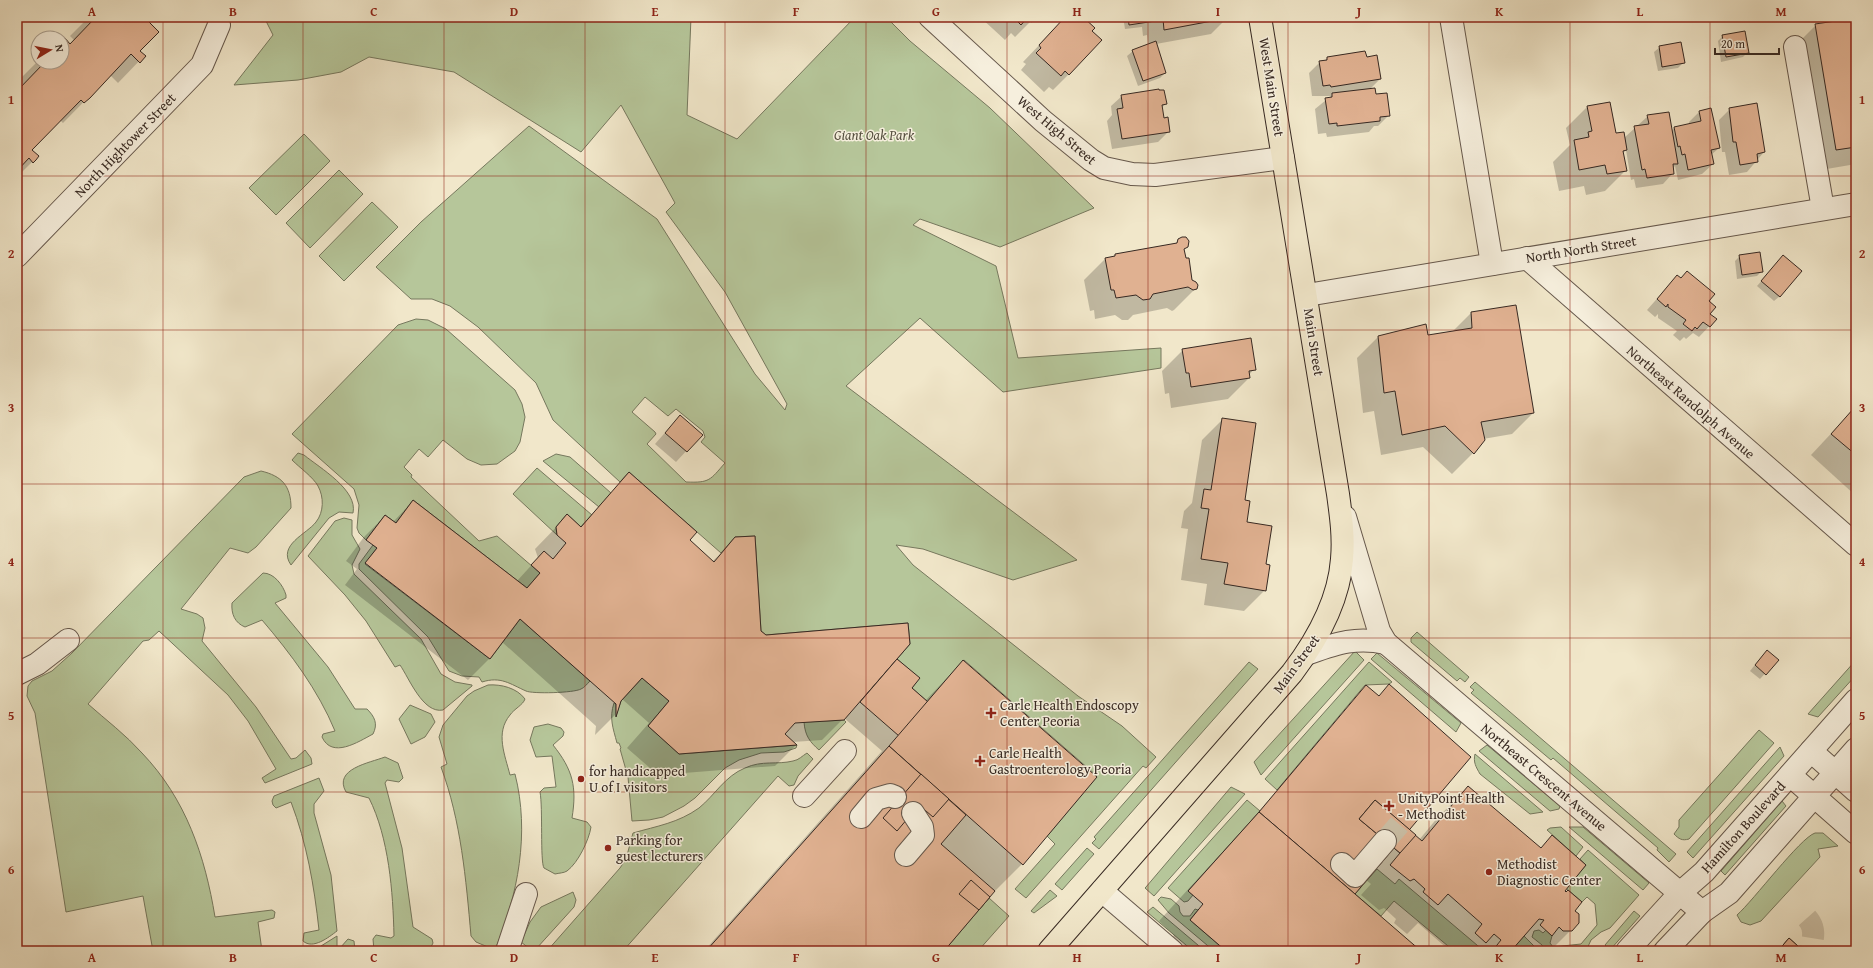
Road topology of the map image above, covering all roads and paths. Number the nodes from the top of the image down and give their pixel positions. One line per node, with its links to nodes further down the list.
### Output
1 (930, 17): 6 (street, West High Street)
2 (1260, 17): 6 (main road, West Main Street)
3 (1451, 17): 11 (street)
4 (219, 25): 9 (street, North Hightower Street)
5 (1795, 47): 8 (street)
6 (1283, 158): 12 (main road, Main Street)
7 (1856, 204): 8 (street, North North Street)
8 (1823, 209): 10 (street, North North Street)
9 (17, 256)
10 (1527, 258): 11 (street, North North Street); 14 (street, Northeast Randolph Avenue)
11 (1492, 264): 12 (street, North North Street)
12 (1306, 295): 13 (main road, Main Street)
13 (1338, 494): 16 (street, Northeast Crescent Avenue); 17 (main road, Main Street)
14 (1856, 545)
15 (68, 640): 18 (street)
16 (1386, 643): 17 (street, Northeast Crescent Avenue); 36 (street, Northeast Crescent Avenue)
17 (1306, 654): 35 (main road, Main Street)
18 (17, 674)
19 (1856, 700): 22 (street, Hamilton Boulevard)
20 (1856, 749): 23 (street)
21 (845, 751): 26 (street)
22 (1811, 751): 23 (street); 24 (street, Hamilton Boulevard)
23 (1835, 773): 25 (street); 28 (street)
24 (1790, 775): 28 (street); 36 (street, Hamilton Boulevard)
25 (1856, 791)
26 (804, 796)
27 (895, 797): 30 (street)
28 (1814, 797): 31 (street); 38 (street)
29 (913, 813): 33 (street)
30 (861, 817)
31 (1856, 833)
32 (1385, 841): 34 (street)
33 (906, 855)
34 (1342, 864)
35 (1102, 890): 40 (main road, Main Street); 41 (street)
36 (1680, 893): 38 (street, Northeast Crescent Avenue); 42 (street, Hamilton Boulevard)
37 (526, 894): 39 (street)
38 (1702, 912): 43 (street)
39 (507, 951)
40 (1049, 951)
41 (1172, 951)
42 (1627, 951)
43 (1665, 951)

